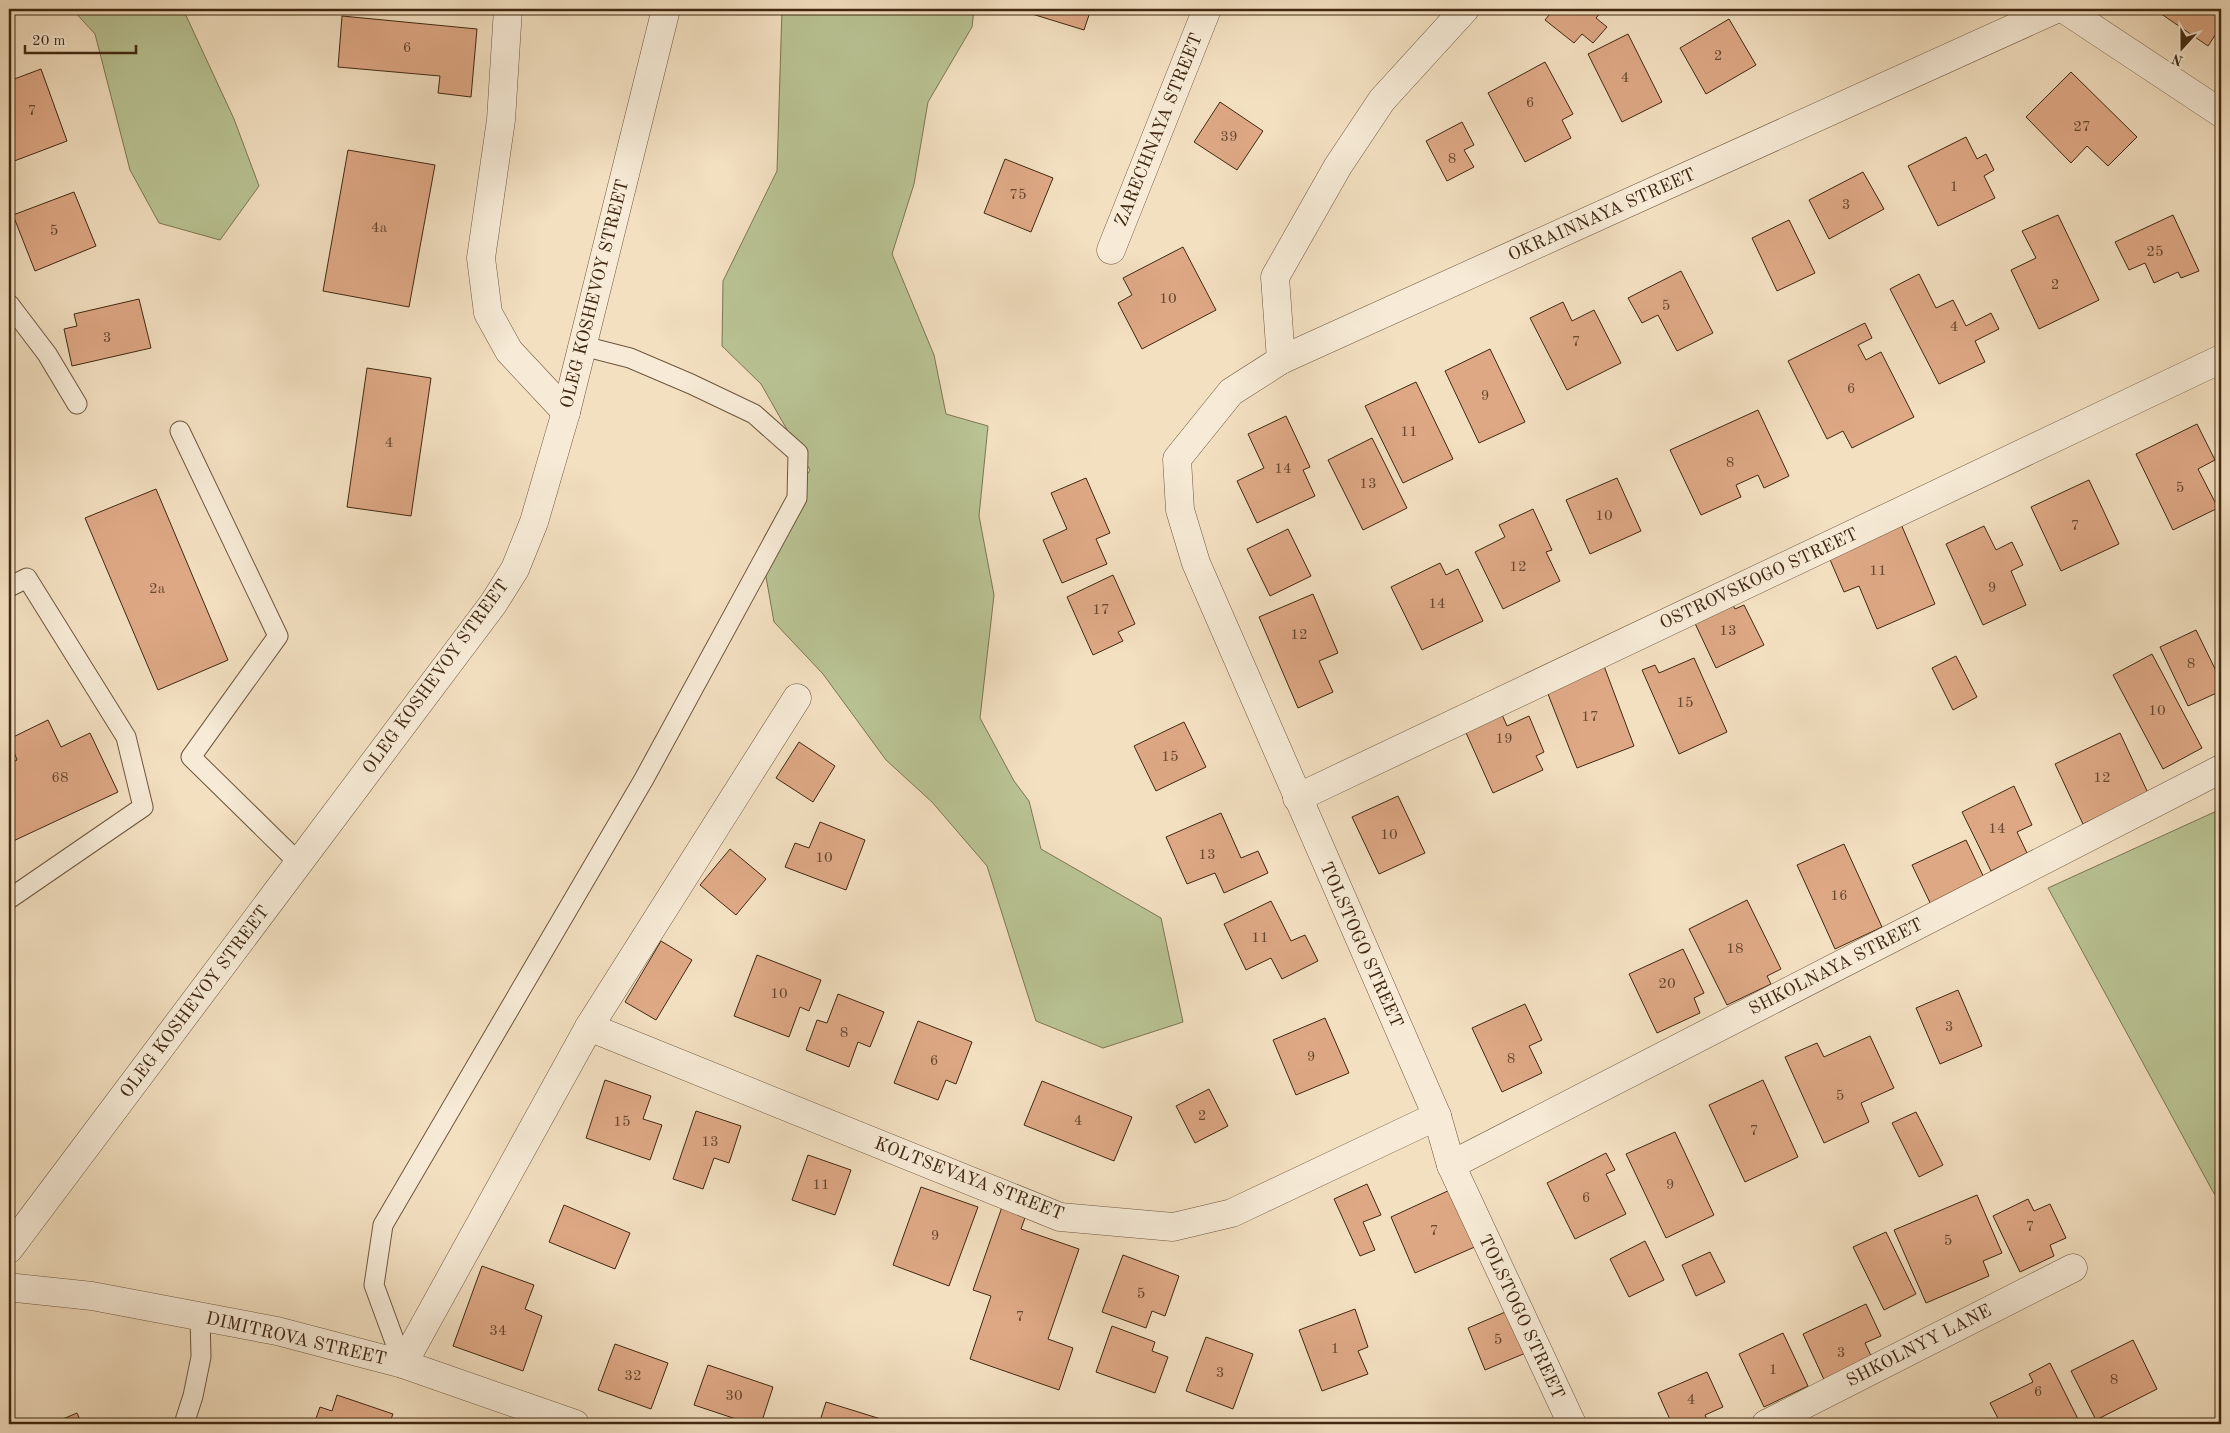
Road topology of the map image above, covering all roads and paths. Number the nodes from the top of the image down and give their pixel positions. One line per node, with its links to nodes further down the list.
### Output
1 (508, 9): 14 (street)
2 (666, 9): 10 (street, OLEG KOSHEVOY STREET)
3 (1207, 9): 8 (street, ZARECHNAYA STREET)
4 (1465, 9): 12 (street)
5 (2056, 9): 12 (street, OKRAINNAYA STREET)
6 (2064, 9): 7 (street)
7 (2221, 113)
8 (1111, 250)
9 (9, 304): 13 (lane)
10 (583, 346): 14 (street, OLEG KOSHEVOY STREET); 30 (lane)
11 (2221, 359): 20 (street, OSTROVSKOGO STREET)
12 (1281, 360): 16 (street, OKRAINNAYA STREET)
13 (77, 404)
14 (566, 412): 21 (street, OLEG KOSHEVOY STREET)
15 (180, 431): 21 (lane)
16 (1177, 459): 20 (street, TOLSTOGO STREET)
17 (9, 587): 22 (lane)
18 (798, 698): 23 (street)
19 (2221, 769): 25 (street, SHKOLNAYA STREET)
20 (1297, 798): 24 (street, TOLSTOGO STREET)
21 (299, 863): 26 (street, OLEG KOSHEVOY STREET)
22 (9, 899)
23 (589, 1028): 24 (street, KOLTSEVAYA STREET); 30 (street)
24 (1437, 1116): 25 (street, TOLSTOGO STREET)
25 (1451, 1165): 33 (street, TOLSTOGO STREET)
26 (9, 1249)
27 (2073, 1268): 34 (street, SHKOLNYY LANE)
28 (9, 1289): 29 (street, DIMITROVA STREET)
29 (200, 1317): 30 (street, DIMITROVA STREET); 31 (lane)
30 (403, 1364): 32 (street, DIMITROVA STREET)
31 (184, 1424)
32 (575, 1424)
33 (1572, 1424)
34 (1766, 1424)

